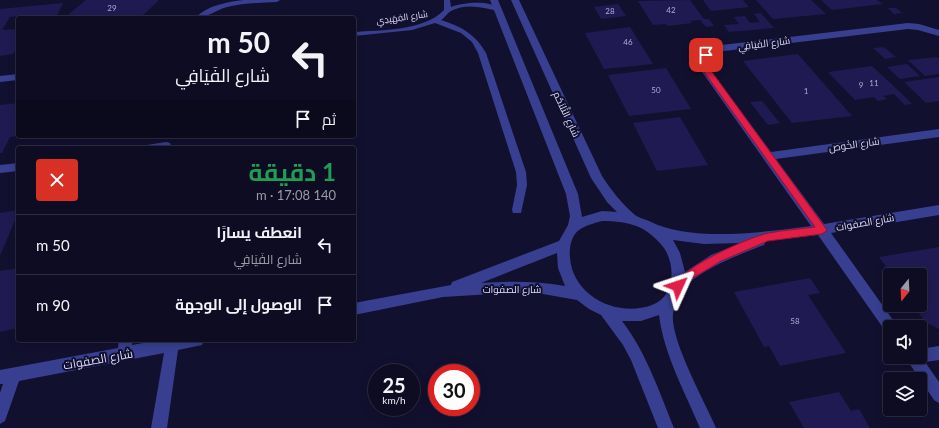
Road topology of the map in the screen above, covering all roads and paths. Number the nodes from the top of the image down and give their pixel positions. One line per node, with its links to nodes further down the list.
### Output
1 (277, 0): 6 (lane)
2 (447, 0): 5 (lane)
3 (515, 0): 20 (street, شارع التَّلاَحُم)
4 (496, 5): 5 (lane, شارع الفِهَيدِي); 21 (street)
5 (448, 10): 7 (lane, شارع الفِهَيدِي)
6 (202, 16)
7 (436, 21): 9 (lane, شارع الفِهَيدِي); 18 (lane)
8 (939, 33): 15 (street, شارع الفَيَافِي)
9 (356, 34)
10 (16, 77): 11 (street)
11 (0, 79)
12 (939, 133): 15 (street, شارع الخُوص)
13 (167, 143): 14 (street)
14 (157, 146)
15 (768, 156): 23 (street, شارع الفَيَافِي)
16 (16, 167): 17 (street)
17 (0, 169)
18 (517, 210)
19 (939, 210): 23 (street, شارع الصفوات)
20 (632, 219): 21 (street); 22 (street)
21 (574, 227): 25 (street)
22 (651, 228): 24 (street, شارع الصفوات); 26 (street)
23 (822, 230): 24 (street, شارع الصفوات); 32 (street, شارع الفَيَافِي)
24 (767, 237): 26 (street, شارع الصفوات)
25 (564, 245): 27 (street, شارع الصفوات); 28 (street)
26 (678, 286): 29 (street)
27 (443, 291): 28 (street, شارع الصفوات); 30 (street, شارع الصفوات)
28 (580, 295): 31 (street)
29 (670, 300): 31 (street); 44 (street)
30 (356, 309)
31 (606, 311): 43 (street)
32 (886, 320)
33 (186, 342): 34 (street, شارع الصفوات)
34 (172, 345): 35 (street, شارع الصفوات); 42 (street)
35 (125, 347): 39 (street, شارع الصفوات)
36 (939, 352): 37 (street)
37 (927, 355)
38 (920, 364): 40 (street)
39 (7, 375): 41 (street)
40 (939, 395)
41 (0, 416)
42 (159, 428)
43 (666, 428)
44 (708, 428)

